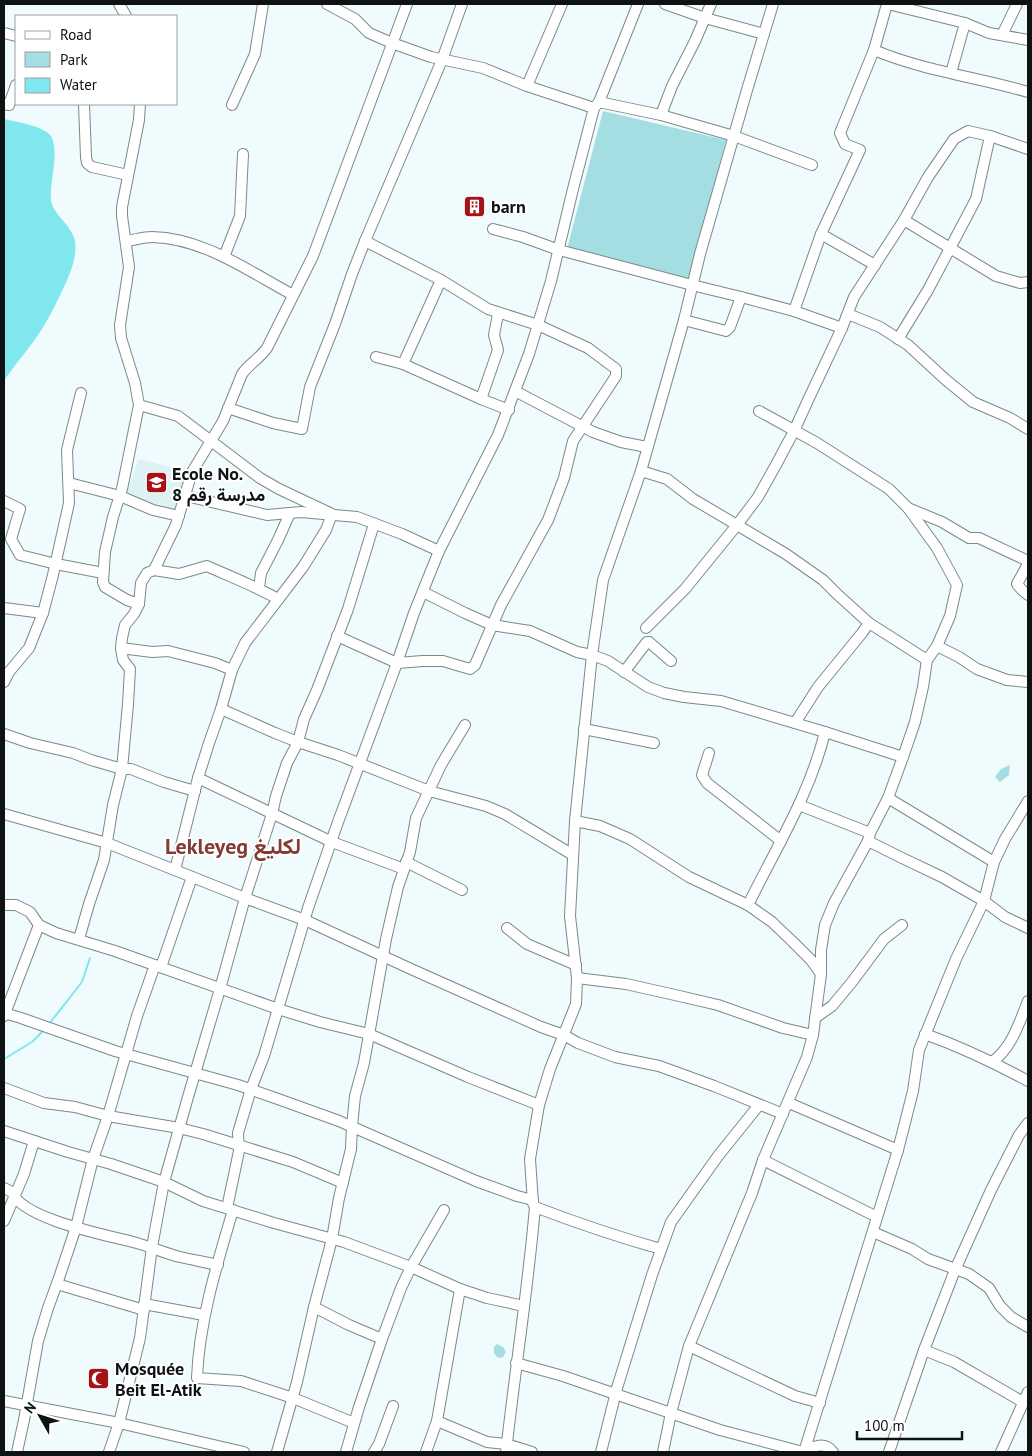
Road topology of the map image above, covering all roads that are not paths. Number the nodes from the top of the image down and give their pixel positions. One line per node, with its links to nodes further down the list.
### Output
1 (119, 4): 13 (street)
2 (262, 4): 29 (street)
3 (327, 4): 19 (street)
4 (406, 4): 19 (street)
5 (462, 4): 21 (street)
6 (562, 4): 23 (street)
7 (638, 4): 30 (street)
8 (664, 4): 14 (street)
9 (711, 4): 14 (street)
10 (773, 4): 16 (street)
11 (888, 4): 15 (street); 20 (street)
12 (1018, 4): 17 (street)
13 (125, 15)
14 (704, 18): 16 (street); 31 (street)
15 (964, 23): 17 (street); 22 (street)
16 (764, 34): 32 (street)
17 (1002, 35): 18 (street)
18 (1028, 40)
19 (392, 42): 21 (street); 50 (street)
20 (874, 50): 22 (street); 40 (street)
21 (442, 60): 23 (street); 42 (street)
22 (951, 73): 25 (street)
23 (527, 86): 30 (street)
24 (15, 88): 26 (street)
25 (1028, 92)
26 (4, 104)
27 (84, 105): 37 (street)
28 (140, 105): 37 (street)
29 (232, 105)
30 (597, 105): 31 (street); 44 (street)
31 (661, 115): 32 (street)
32 (734, 136): 36 (street); 49 (street)
33 (990, 136): 34 (street); 38 (street); 43 (street)
34 (1028, 149)
35 (243, 154): 45 (street)
36 (812, 165)
37 (128, 175): 41 (street)
38 (904, 220): 43 (street); 46 (street)
39 (493, 229): 44 (street)
40 (821, 234): 46 (street); 52 (street)
41 (126, 241): 45 (street); 64 (street)
42 (365, 241): 47 (street); 65 (street)
43 (950, 247): 48 (street); 58 (street)
44 (559, 250): 49 (street); 56 (street)
45 (224, 257): 50 (street)
46 (875, 265): 54 (street)
47 (441, 280): 53 (street); 60 (street)
48 (1028, 282)
49 (692, 285): 51 (street); 55 (street)
50 (293, 296): 65 (street)
51 (741, 296): 52 (street); 55 (street)
52 (794, 311): 57 (street)
53 (498, 314): 56 (street); 63 (street)
54 (848, 314): 57 (street); 58 (street)
55 (684, 320): 72 (street)
56 (538, 325): 61 (street); 68 (street)
57 (842, 328): 70 (street)
58 (898, 339): 69 (street)
59 (376, 357): 60 (street)
60 (403, 364): 63 (street)
61 (515, 391): 66 (street); 68 (street)
62 (81, 393): 74 (street)
63 (481, 399): 66 (street)
64 (140, 405): 71 (street); 75 (street)
65 (228, 408): 71 (street)
66 (508, 410): 84 (street)
67 (759, 411): 70 (street)
68 (583, 427): 72 (street); 97 (street)
69 (1028, 429)
70 (794, 431): 78 (street); 83 (street)
71 (210, 441): 76 (street); 80 (street)
72 (647, 447): 73 (street)
73 (641, 471): 83 (street); 102 (street)
74 (69, 483): 75 (street); 86 (street)
75 (120, 496): 81 (street); 88 (street)
76 (186, 496): 79 (street); 81 (street)
77 (4, 501): 86 (street)
78 (908, 508): 85 (street); 100 (street)
79 (290, 513): 80 (street); 89 (street)
80 (332, 514): 82 (street); 92 (street)
81 (179, 516): 87 (street)
82 (374, 524): 84 (street); 99 (street)
83 (736, 525): 96 (street); 98 (street)
84 (439, 551): 90 (street)
85 (1028, 562): 91 (street)
86 (56, 564): 88 (street); 95 (street)
87 (154, 570): 89 (street); 93 (street)
88 (103, 573): 93 (street)
89 (259, 588): 92 (street)
90 (423, 592): 97 (street); 105 (street)
91 (1028, 595)
92 (278, 599): 106 (street)
93 (139, 604): 101 (street)
94 (4, 608): 95 (street)
95 (43, 613): 108 (street)
96 (869, 623): 103 (street); 111 (street)
97 (492, 624): 102 (street); 105 (street)
98 (646, 628)
99 (337, 636): 105 (street); 116 (street)
100 (937, 646): 103 (street); 109 (street)
101 (121, 648): 106 (street); 121 (street)
102 (592, 655): 107 (street); 113 (street)
103 (927, 660): 119 (street)
104 (670, 661): 107 (street)
105 (397, 663): 120 (street)
106 (232, 670): 110 (street)
107 (624, 672): 111 (street)
108 (4, 682)
109 (1028, 682)
110 (221, 709): 116 (street); 122 (street)
111 (794, 723): 114 (street)
112 (465, 725): 124 (street)
113 (584, 729): 117 (street); 130 (street)
114 (825, 732): 119 (street); 127 (street)
115 (4, 734): 121 (street)
116 (298, 742): 120 (street); 129 (street)
117 (654, 743)
118 (709, 753): 132 (street)
119 (903, 757): 125 (street)
120 (360, 763): 124 (street); 133 (street)
121 (122, 769): 123 (street); 134 (street)
122 (198, 778): 123 (street); 129 (street)
123 (195, 791): 138 (street)
124 (429, 791): 135 (street); 137 (street)
125 (888, 798): 131 (street); 136 (street)
126 (1028, 801): 136 (street)
127 (799, 805): 131 (street); 132 (street)
128 (4, 814): 134 (street)
129 (272, 814): 133 (street); 141 (street)
130 (575, 821): 135 (street); 144 (street)
131 (869, 837): 142 (street); 154 (street)
132 (781, 841): 144 (street)
133 (332, 842): 137 (street); 145 (street)
134 (107, 843): 138 (street); 150 (street)
135 (573, 855): 152 (street)
136 (994, 862): 142 (street)
137 (405, 865): 140 (street); 151 (street)
138 (175, 870): 139 (street)
139 (192, 877): 141 (street); 153 (street)
140 (462, 890)
141 (245, 898): 145 (street); 156 (street)
142 (984, 901): 149 (street); 162 (street)
143 (4, 905): 146 (street)
144 (748, 905): 154 (street)
145 (305, 920): 151 (street); 158 (street)
146 (39, 925): 150 (street); 159 (street)
147 (902, 925): 160 (street)
148 (507, 928): 152 (street)
149 (1028, 928)
150 (79, 939): 153 (street)
151 (383, 956): 161 (street); 163 (street)
152 (576, 965): 155 (street)
153 (158, 966): 156 (street); 165 (street)
154 (821, 974): 160 (street)
155 (578, 978): 163 (street); 164 (street)
156 (220, 989): 158 (street); 167 (street)
157 (1028, 1001): 166 (street)
158 (278, 1009): 161 (street); 170 (street)
159 (4, 1014): 165 (street)
160 (815, 1018): 164 (street)
161 (369, 1034): 172 (street); 177 (street)
162 (925, 1034): 166 (street); 182 (street)
163 (564, 1035): 172 (street); 173 (street)
164 (814, 1035): 171 (street)
165 (125, 1054): 167 (street); 175 (street)
166 (992, 1062): 168 (street)
167 (195, 1073): 170 (street); 178 (street)
168 (1028, 1082)
169 (4, 1088): 175 (street)
170 (251, 1090): 177 (street); 181 (street)
171 (789, 1103): 174 (street); 182 (street)
172 (539, 1105): 189 (street)
173 (759, 1105): 174 (street); 198 (street)
174 (783, 1114): 184 (street)
175 (108, 1116): 178 (street); 183 (street)
176 (1028, 1123): 201 (street)
177 (352, 1126): 186 (street); 189 (street)
178 (179, 1128): 181 (street); 185 (street)
179 (4, 1131): 180 (street)
180 (34, 1141): 183 (street); 188 (street)
181 (239, 1144): 186 (street); 190 (street)
182 (898, 1150): 192 (street)
183 (93, 1159): 185 (street); 194 (street)
184 (763, 1160): 192 (street); 210 (street)
185 (164, 1182): 190 (street); 197 (street)
186 (343, 1183): 196 (street)
187 (4, 1188): 188 (street)
188 (14, 1198): 193 (street); 194 (street)
189 (534, 1203): 198 (street); 204 (street)
190 (230, 1209): 196 (street); 199 (street)
191 (444, 1210): 200 (street)
192 (877, 1217): 195 (street)
193 (4, 1221)
194 (76, 1227): 197 (street); 202 (street)
195 (873, 1232): 201 (street); 217 (street)
196 (332, 1239): 200 (street); 206 (street)
197 (152, 1247): 199 (street); 205 (street)
198 (661, 1249): 214 (street)
199 (218, 1265): 207 (street)
200 (411, 1267): 203 (street); 209 (street)
201 (956, 1270): 208 (street); 211 (street)
202 (57, 1284): 205 (street); 219 (street)
203 (460, 1289): 204 (street); 222 (street)
204 (524, 1306): 212 (street)
205 (144, 1307): 207 (street); 223 (street)
206 (314, 1307): 209 (street); 215 (street)
207 (204, 1315): 215 (street)
208 (1028, 1326)
209 (382, 1339): 224 (street)
210 (689, 1346): 217 (street); 221 (street)
211 (924, 1350): 218 (street); 239 (street)
212 (516, 1363): 214 (street); 226 (street)
213 (1028, 1392): 218 (street)
214 (616, 1394): 221 (street); 235 (street)
215 (293, 1398): 224 (street); 230 (street)
216 (4, 1401): 219 (street)
217 (820, 1402): 237 (street)
218 (1023, 1402): 240 (street)
219 (27, 1406): 223 (street); 227 (street)
220 (393, 1406): 232 (street)
221 (671, 1413): 236 (street); 237 (street)
222 (437, 1421): 226 (street); 233 (street)
223 (119, 1423): 228 (street); 229 (street)
224 (354, 1423): 225 (street)
225 (347, 1448): 231 (street)
226 (506, 1448): 234 (street)
227 (17, 1452)
228 (109, 1452)
229 (244, 1452)
230 (277, 1452)
231 (357, 1452)
232 (374, 1452)
233 (426, 1452)
234 (532, 1452)
235 (601, 1452)
236 (663, 1452)
237 (804, 1452): 238 (street)
238 (833, 1452)
239 (889, 1452)
240 (1001, 1452)

